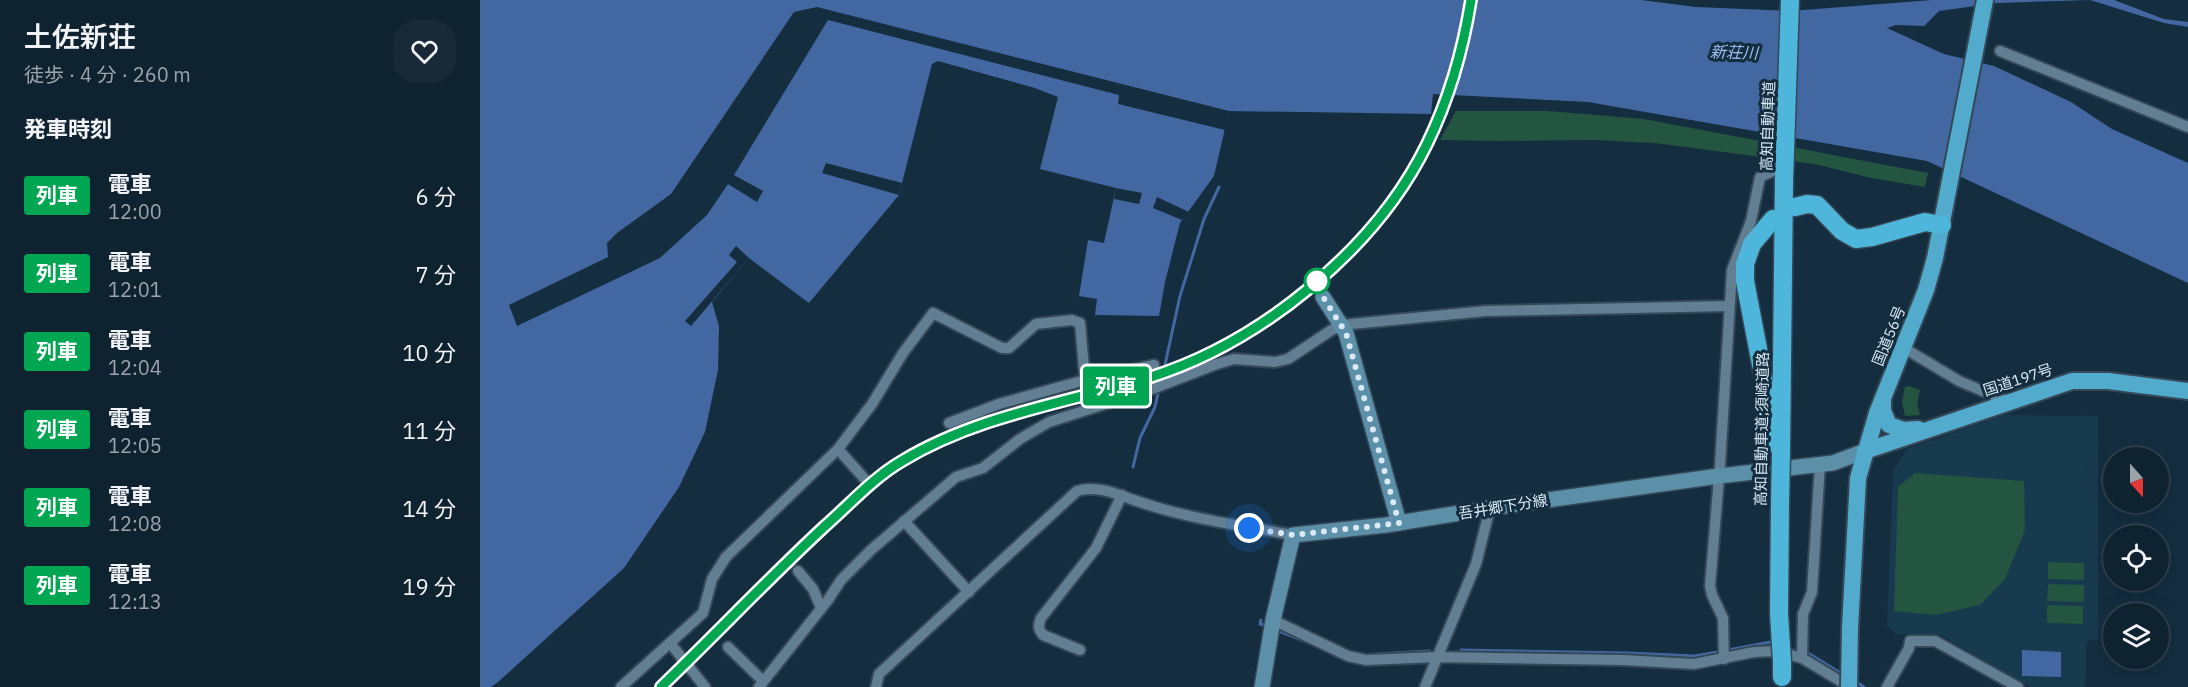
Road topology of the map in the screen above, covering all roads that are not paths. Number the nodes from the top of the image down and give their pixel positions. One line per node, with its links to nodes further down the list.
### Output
1 (1790, 0): 5 (highway, 高知自動車道)
2 (1985, 0): 8 (highway, 国道56号)
3 (2000, 51): 4 (street)
4 (2188, 127)
5 (1779, 176): 10 (street); 23 (highway, 高知自動車道;須崎道路)
6 (1795, 207): 8 (highway)
7 (1773, 219): 23 (highway)
8 (1942, 225): 12 (highway, 国道56号)
9 (1323, 297): 11 (main road)
10 (1729, 306): 11 (street); 25 (street)
11 (1341, 325): 15 (street); 30 (main road)
12 (1904, 348): 17 (highway, 国道56号); 18 (street)
13 (1154, 365): 15 (street)
14 (1085, 380): 15 (street); 19 (street); 21 (street)
15 (1139, 380): 29 (street)
16 (2188, 391): 18 (highway, 国道197号)
17 (1883, 400): 20 (highway); 22 (highway, 国道56号)
18 (2009, 402): 20 (highway, 国道197号)
19 (949, 423)
20 (1942, 424): 22 (highway, 国道197号)
21 (837, 448): 26 (street); 36 (street)
22 (1865, 451): 24 (main road, 吾井郷下分線); 49 (highway, 国道56号, bridge)
23 (1775, 454): 42 (highway, bridge)
24 (1820, 464): 25 (main road, 吾井郷下分線); 40 (street)
25 (1719, 476): 28 (main road, 吾井郷下分線); 41 (street)
26 (870, 485)
27 (1122, 495): 31 (street); 33 (street); 38 (street)
28 (1490, 507): 30 (main road, 吾井郷下分線); 39 (street)
29 (904, 521): 33 (street); 34 (street)
30 (1399, 523): 31 (main road, 吾井郷下分線)
31 (1293, 535): 35 (main road)
32 (798, 571): 34 (street)
33 (969, 592): 46 (street)
34 (821, 608): 43 (street)
35 (1273, 620): 39 (street); 47 (main road)
36 (670, 643): 44 (street); 45 (street)
37 (728, 647): 43 (street)
38 (1080, 650)
39 (1437, 657): 41 (street); 48 (street)
40 (1802, 658): 41 (street); 49 (street)
41 (1724, 659)
42 (1782, 669)
43 (760, 684)
44 (621, 687)
45 (705, 687)
46 (876, 687)
47 (1262, 687)
48 (1425, 687)
49 (1849, 687)
50 (1887, 687): 51 (street)
51 (2018, 687)

